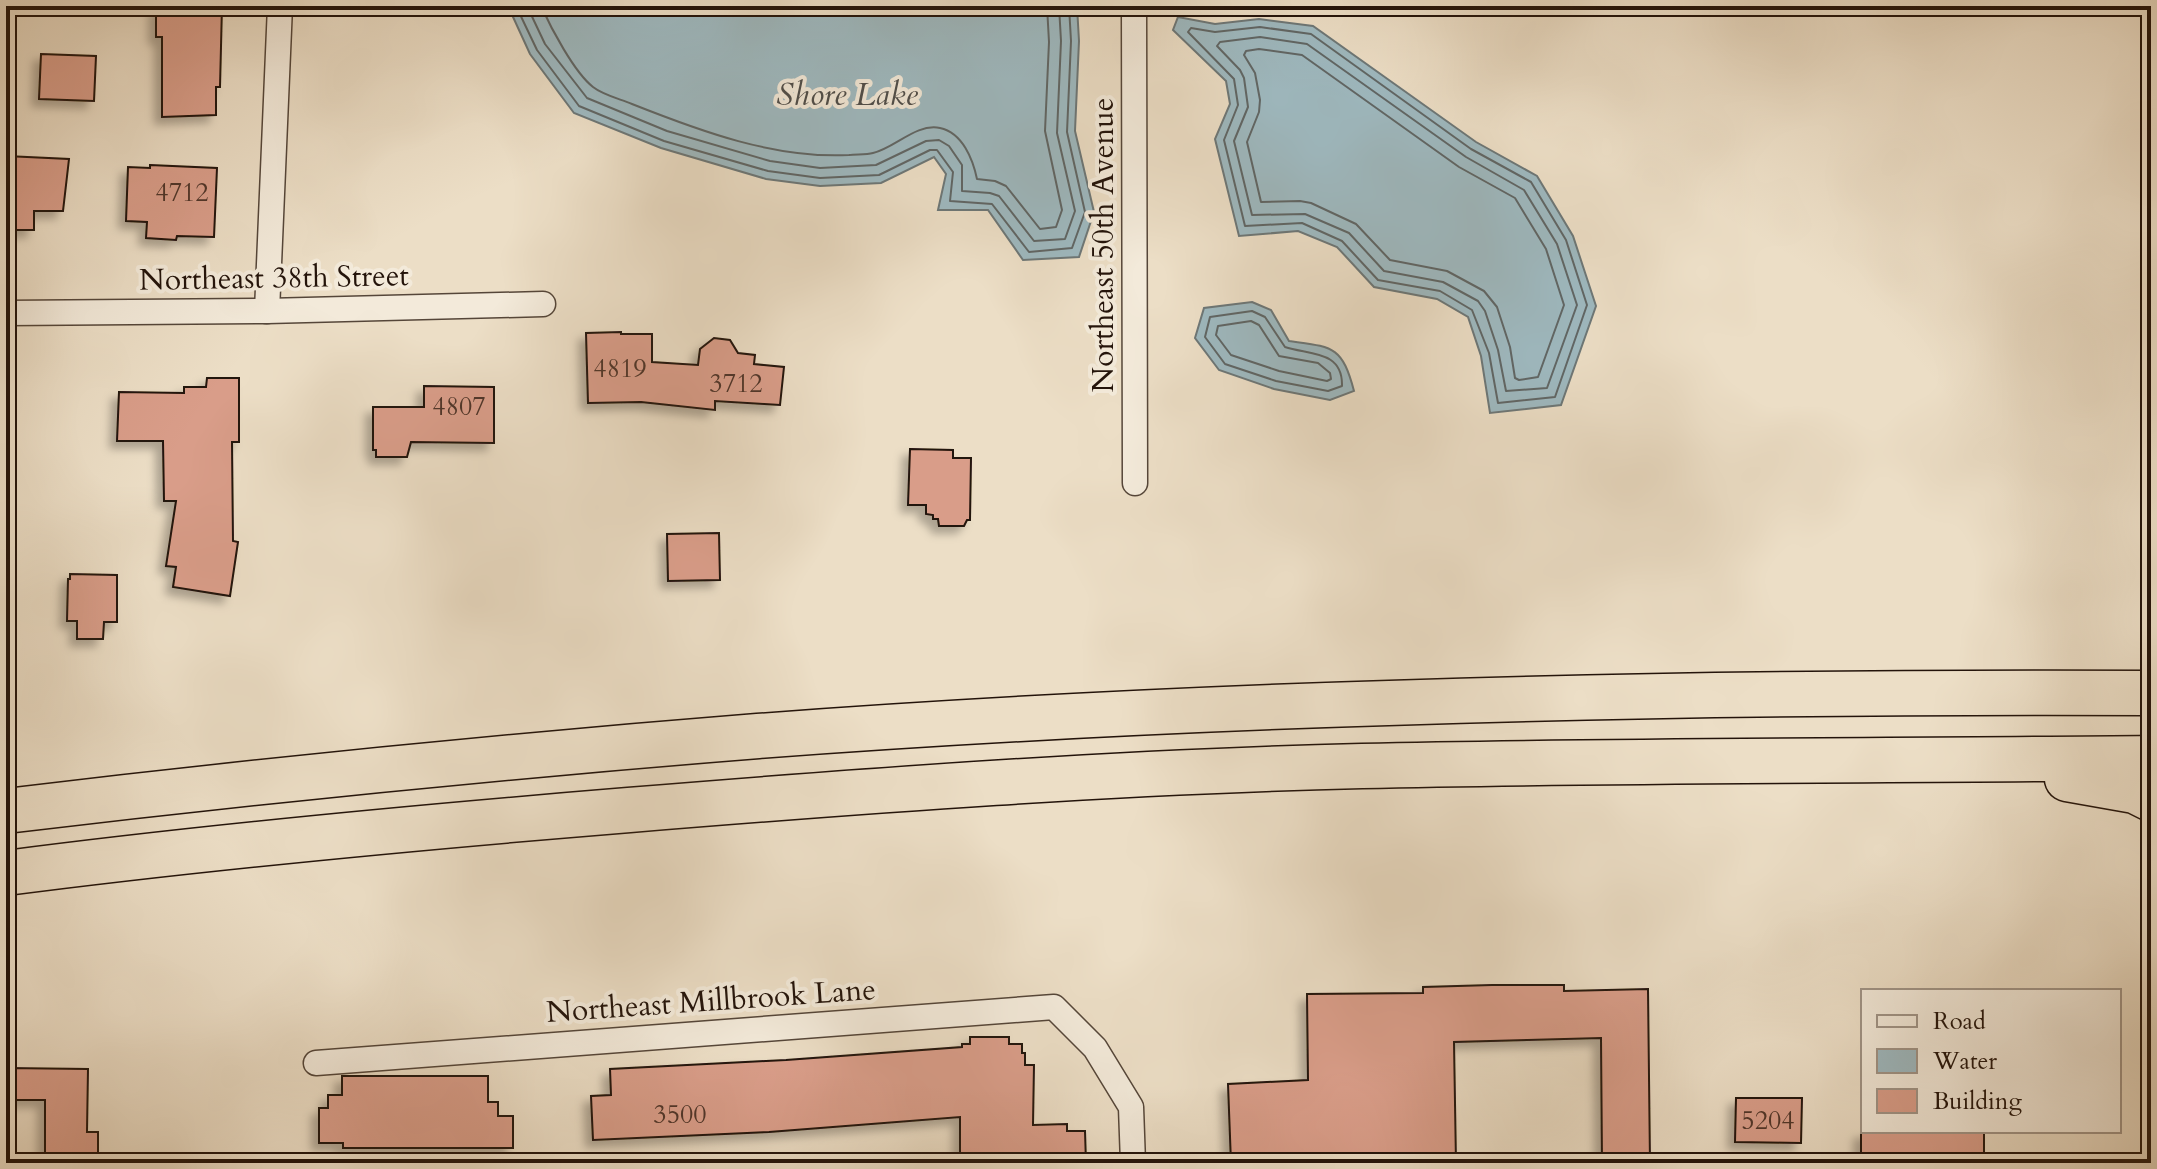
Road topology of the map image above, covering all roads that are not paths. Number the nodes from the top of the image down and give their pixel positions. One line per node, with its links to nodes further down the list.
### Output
1 (280, 6): 4 (street)
2 (1134, 6): 6 (street, Northeast 50th Avenue)
3 (543, 304): 4 (street, Northeast 38th Street)
4 (267, 311): 5 (street, Northeast 38th Street)
5 (6, 313)
6 (1135, 483)
7 (2151, 665): 8 (highway)
8 (2086, 692): 9 (highway); 13 (highway)
9 (2151, 693)
10 (2151, 758): 11 (highway)
11 (1769, 762): 12 (highway); 14 (highway)
12 (2151, 799)
13 (6, 811)
14 (6, 873)
15 (316, 1063): 16 (street, Northeast Millbrook Lane)
16 (1133, 1163)

